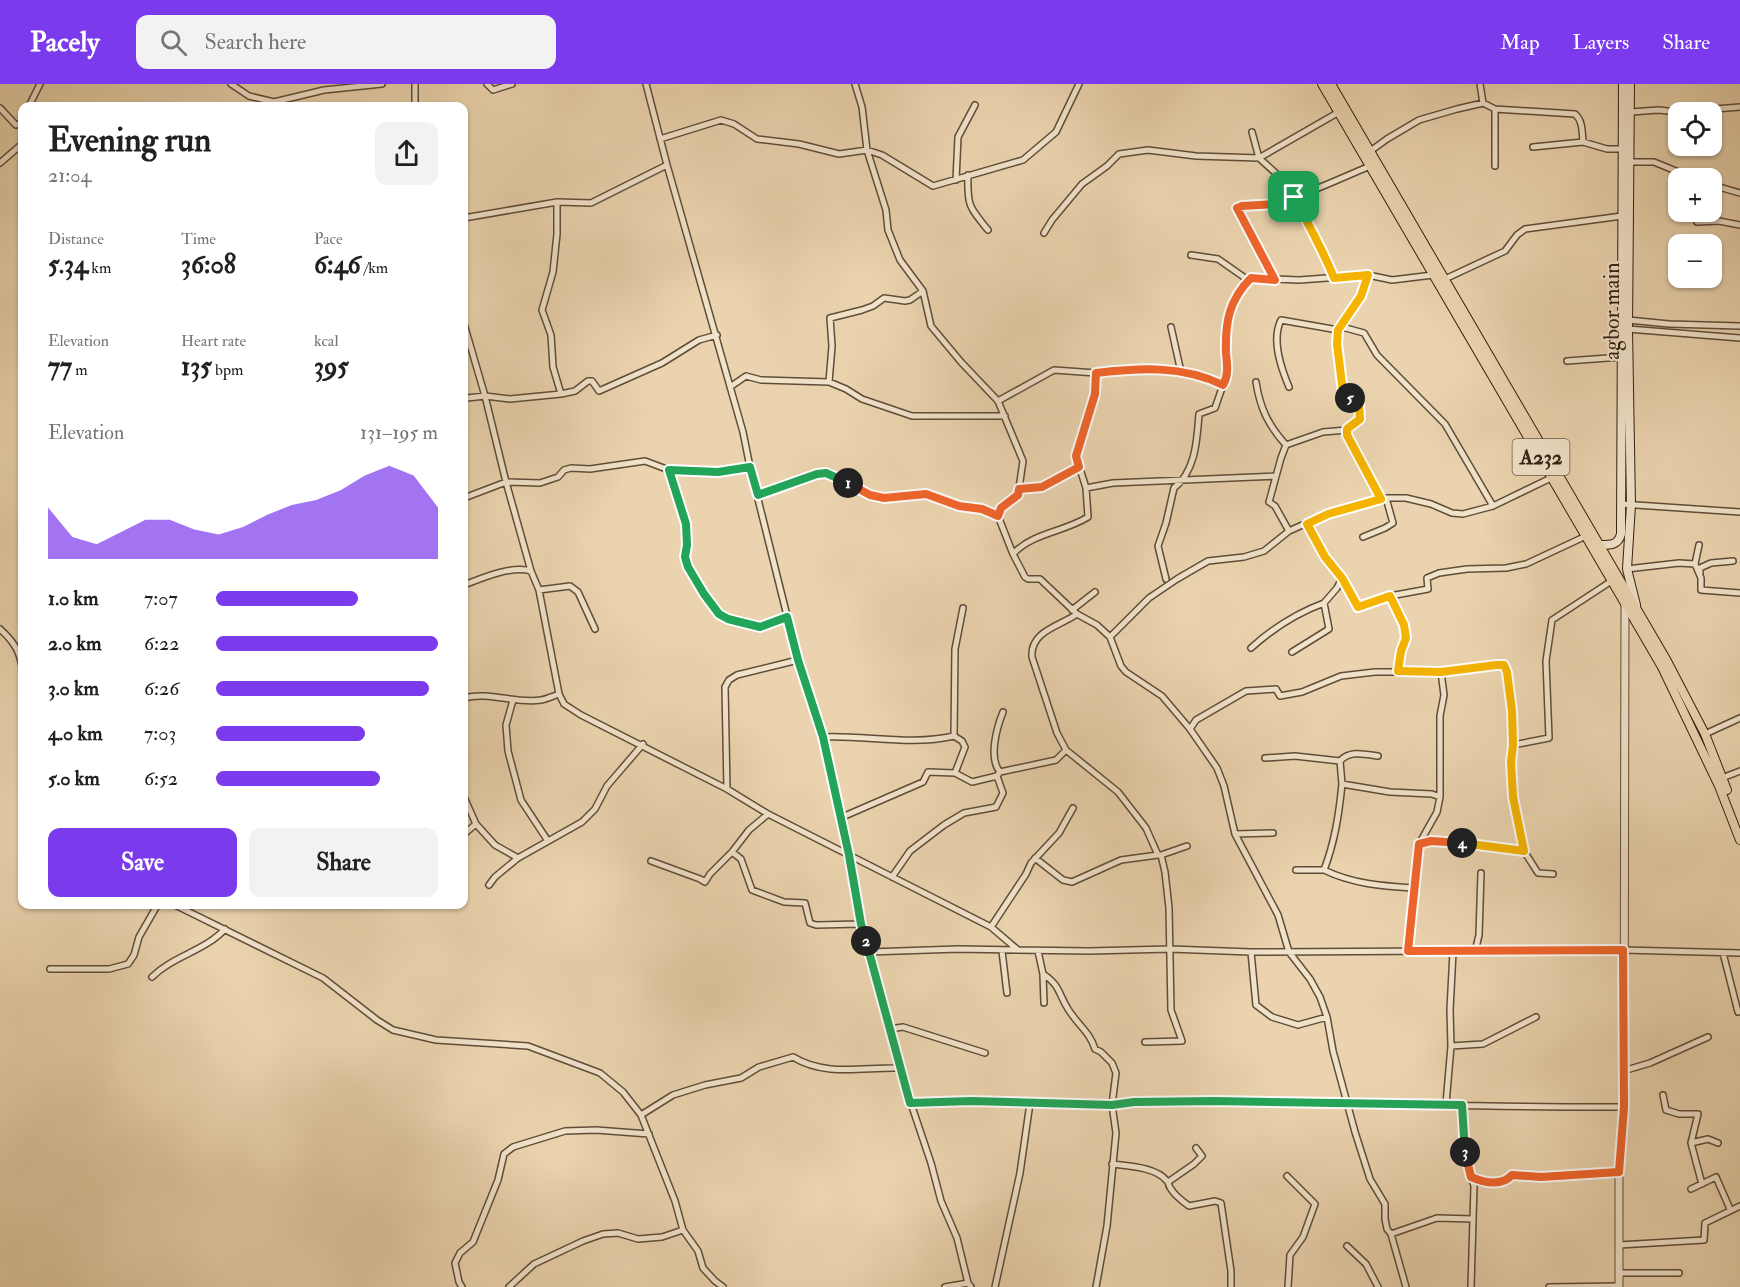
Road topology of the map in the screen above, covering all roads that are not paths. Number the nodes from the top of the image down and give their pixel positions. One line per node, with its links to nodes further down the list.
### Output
1 (40, 84): 16 (street)
2 (231, 84): 17 (street)
3 (382, 84): 15 (street)
4 (415, 84): 20 (street)
5 (487, 84): 6 (street)
6 (512, 84)
7 (646, 84): 30 (street)
8 (855, 84): 35 (street)
9 (1079, 84): 44 (street)
10 (1322, 84): 26 (highway, A232)
11 (1331, 84): 36 (highway, A232)
12 (1480, 84): 21 (street)
13 (1623, 84): 34 (main road, agbor main)
14 (1630, 84): 27 (main road, agbor main)
15 (291, 98): 18 (street); 19 (street)
16 (31, 102)
17 (268, 102)
18 (280, 102)
19 (292, 102)
20 (415, 102)
21 (1483, 103): 25 (street); 36 (street)
22 (975, 105): 45 (street)
23 (0, 108): 28 (street)
24 (1740, 108): 27 (street)
25 (1495, 110): 31 (street); 42 (street)
26 (1339, 112): 36 (highway, A232); 37 (street)
27 (1631, 112): 38 (main road, agbor main)
28 (18, 124)
29 (1252, 132): 37 (street)
30 (660, 140): 35 (street); 40 (street)
31 (1583, 142): 33 (street); 34 (street)
32 (18, 147): 39 (street)
33 (1533, 147)
34 (1622, 149): 50 (main road, agbor main)
35 (867, 150): 45 (street); 63 (street)
36 (1368, 154): 41 (highway, A232); 60 (highway, A232)
37 (1259, 158): 48 (street); 55 (street)
38 (1629, 162): 43 (street); 64 (main road, agbor main)
39 (0, 163)
40 (667, 165): 49 (street); 69 (street)
41 (1370, 166): 48 (street); 58 (highway, A232)
42 (1495, 166)
43 (1669, 168)
44 (968, 175): 45 (street); 54 (street)
45 (956, 180)
46 (1722, 188): 47 (street)
47 (1740, 193)
48 (1294, 197): 59 (street); 62 (street)
49 (557, 202): 51 (street); 81 (street)
50 (1622, 216): 60 (street); 72 (main road, agbor main)
51 (468, 217)
52 (1722, 222): 53 (street)
53 (1740, 225)
54 (988, 230)
55 (1044, 233)
56 (1191, 255): 61 (street)
57 (1368, 275): 58 (street); 59 (street); 67 (street)
58 (1433, 275): 92 (highway, A232)
59 (1334, 278): 62 (street)
60 (1445, 279): 110 (highway, A232)
61 (1248, 280): 62 (street); 78 (street)
62 (1275, 280)
63 (923, 291): 76 (street); 84 (street)
64 (1628, 320): 65 (street); 68 (main road, agbor main)
65 (1740, 326)
66 (1171, 327): 74 (street)
67 (1340, 328): 80 (street); 86 (street); 102 (street)
68 (1628, 329): 71 (street); 101 (main road, agbor main)
69 (717, 335): 79 (street); 81 (street)
70 (468, 338): 82 (street)
71 (1740, 338)
72 (1622, 357): 73 (street); 100 (main road, agbor main)
73 (1566, 361)
74 (1180, 372): 75 (street); 78 (street)
75 (1096, 373): 84 (street); 89 (street)
76 (829, 382): 79 (street); 85 (street)
77 (1256, 382): 87 (street)
78 (1223, 385): 93 (street)
79 (730, 387): 88 (street)
80 (1289, 387)
81 (561, 394): 82 (street)
82 (485, 396): 83 (street); 94 (street)
83 (468, 398)
84 (999, 401): 85 (street)
85 (1005, 416): 96 (street)
86 (1347, 429): 87 (street); 99 (street)
87 (1286, 445): 91 (street)
88 (750, 467): 90 (street); 97 (street)
89 (1079, 467): 95 (street); 96 (street)
90 (669, 470): 94 (street); 131 (street)
91 (1275, 476): 93 (street); 106 (street)
92 (1553, 477): 102 (street); 107 (highway, A232)
93 (1184, 480): 95 (street); 119 (street)
94 (506, 482): 98 (street); 116 (street)
95 (1086, 488): 112 (street)
96 (1019, 489): 104 (street)
97 (758, 495): 104 (street); 131 (street)
98 (468, 496)
99 (1384, 499): 102 (street); 105 (street); 109 (street)
100 (1621, 504): 101 (street); 108 (main road, agbor main)
101 (1630, 505): 103 (street); 108 (main road, agbor main)
102 (1493, 506)
103 (1740, 512)
104 (998, 516): 112 (street)
105 (1307, 524): 106 (street); 117 (street)
106 (1289, 531): 134 (street)
107 (1586, 536): 120 (highway, A232); 125 (street)
108 (1625, 536): 110 (main road); 115 (main road)
109 (1363, 537)
110 (1601, 545): 128 (highway, A232)
111 (1699, 546): 114 (street)
112 (1013, 554): 130 (street)
113 (1734, 561): 118 (street)
114 (1695, 564): 115 (street); 118 (street)
115 (1627, 569): 128 (main road)
116 (531, 571): 121 (street); 122 (street)
117 (1342, 578): 125 (street); 127 (street)
118 (1701, 578): 124 (street)
119 (1166, 579)
120 (1613, 580): 126 (highway, A232); 151 (street)
121 (468, 584)
122 (539, 590): 133 (street); 141 (street)
123 (1095, 592): 130 (street)
124 (1740, 593)
125 (1390, 596): 139 (street)
126 (1625, 601): 173 (highway, A232); 199 (street)
127 (1324, 603): 135 (street); 137 (street)
128 (1637, 606): 147 (highway, A232)
129 (963, 608): 148 (street)
130 (1075, 612): 134 (street); 152 (street)
131 (787, 617): 138 (street)
132 (0, 629): 136 (street)
133 (595, 629)
134 (1110, 636): 146 (street)
135 (1251, 648)
136 (18, 649)
137 (1292, 652)
138 (798, 660): 149 (street); 161 (street)
139 (1398, 671): 140 (street); 146 (street)
140 (1441, 672): 151 (street); 162 (street)
141 (559, 694): 143 (street); 150 (street)
142 (468, 697): 143 (street)
143 (513, 700): 174 (street)
144 (1003, 712): 158 (street)
145 (1740, 717): 147 (street)
146 (1190, 729): 172 (street)
147 (1705, 734): 159 (highway, A232)
148 (954, 736): 149 (street); 157 (street)
149 (823, 737): 166 (street)
150 (643, 744): 161 (street); 174 (street)
151 (1513, 745): 178 (street)
152 (1066, 750): 158 (street); 181 (street)
153 (1378, 756): 155 (street)
154 (1265, 758): 155 (street)
155 (1340, 761): 160 (street)
156 (1740, 771): 159 (street)
157 (955, 773): 158 (street); 166 (street)
158 (998, 774): 189 (street)
159 (1722, 778): 168 (highway, A232)
160 (1342, 784): 162 (street); 186 (street)
161 (727, 789): 165 (street)
162 (1440, 797): 170 (street)
163 (468, 806): 167 (street)
164 (1073, 808): 183 (street)
165 (768, 814): 179 (street); 180 (street)
166 (840, 818): 180 (street)
167 (476, 824): 169 (street); 182 (street)
168 (1740, 824)
169 (468, 831)
170 (1427, 831): 175 (street); 176 (street)
171 (1273, 832): 172 (street)
172 (1235, 834): 205 (street)
173 (1740, 840)
174 (548, 841): 182 (street)
175 (1431, 841): 176 (street); 178 (street)
176 (1419, 844): 191 (street)
177 (1187, 846): 181 (street)
178 (1524, 851): 188 (street)
179 (732, 852): 184 (street); 194 (street)
180 (849, 855): 189 (street); 194 (street)
181 (1160, 855): 183 (street); 197 (street)
182 (518, 858): 190 (street)
183 (1035, 858): 195 (street)
184 (651, 861)
185 (1296, 870): 186 (street)
186 (1324, 870): 191 (street)
187 (1481, 873): 207 (street)
188 (1552, 874)
189 (892, 877): 195 (street)
190 (489, 885)
191 (1413, 888): 202 (street)
192 (155, 909): 210 (street)
193 (183, 909): 196 (street)
194 (861, 924): 203 (street)
195 (991, 927): 198 (street)
196 (225, 929): 212 (street); 233 (street)
197 (1170, 949): 201 (street); 204 (street); 220 (street)
198 (1018, 950): 200 (street); 201 (street)
199 (1623, 950): 207 (street); 208 (street); 224 (street)
200 (1002, 951): 203 (street); 213 (street)
201 (1038, 951): 211 (street)
202 (1408, 951): 205 (street); 206 (street)
203 (869, 952): 218 (street)
204 (1251, 952): 205 (street); 216 (street)
205 (1289, 952): 216 (street)
206 (1453, 952): 207 (street); 221 (street)
207 (1475, 952)
208 (1722, 953): 209 (street); 215 (street)
209 (1740, 953)
210 (50, 969)
211 (1043, 974): 214 (street); 230 (street)
212 (152, 977)
213 (1007, 993)
214 (1044, 1002)
215 (1738, 1012)
216 (1327, 1017): 226 (street)
217 (1536, 1017): 221 (street)
218 (890, 1029): 222 (street); 223 (street)
219 (1708, 1037): 224 (street)
220 (1145, 1042)
221 (1451, 1046): 229 (street)
222 (985, 1053)
223 (899, 1068): 227 (street); 233 (street)
224 (1623, 1071): 232 (street)
225 (1663, 1095): 235 (street)
226 (1347, 1102): 229 (street); 230 (street); 249 (street)
227 (910, 1103): 228 (street); 254 (street)
228 (1030, 1103): 230 (street); 260 (street)
229 (1446, 1104): 231 (street)
230 (1112, 1105): 238 (street)
231 (1462, 1105): 232 (street); 241 (street)
232 (1624, 1107): 239 (street)
233 (641, 1115): 234 (street)
234 (649, 1134): 248 (street); 256 (street)
235 (1691, 1143): 236 (street); 243 (street)
236 (1718, 1143)
237 (1196, 1148): 242 (street)
238 (1112, 1164): 242 (street); 261 (street)
239 (1619, 1172): 241 (street); 250 (street)
240 (1287, 1176): 263 (street)
241 (1471, 1177): 247 (street)
242 (1168, 1182): 262 (street)
243 (1702, 1184): 244 (street); 246 (street)
244 (1691, 1188)
245 (1740, 1206): 246 (street)
246 (1730, 1209): 250 (street)
247 (1473, 1219): 249 (street); 266 (street)
248 (683, 1230): 257 (street); 258 (street)
249 (1391, 1234): 265 (street)
250 (1619, 1245): 252 (street)
251 (1347, 1246): 264 (street)
252 (1619, 1273): 253 (street); 255 (street)
253 (1679, 1273)
254 (970, 1285): 259 (street)
255 (1619, 1286): 267 (street)
256 (462, 1287)
257 (509, 1287)
258 (723, 1287)
259 (945, 1287)
260 (995, 1287)
261 (1096, 1287)
262 (1232, 1287)
263 (1288, 1287)
264 (1378, 1287)
265 (1405, 1287)
266 (1471, 1287)
267 (1549, 1287)

